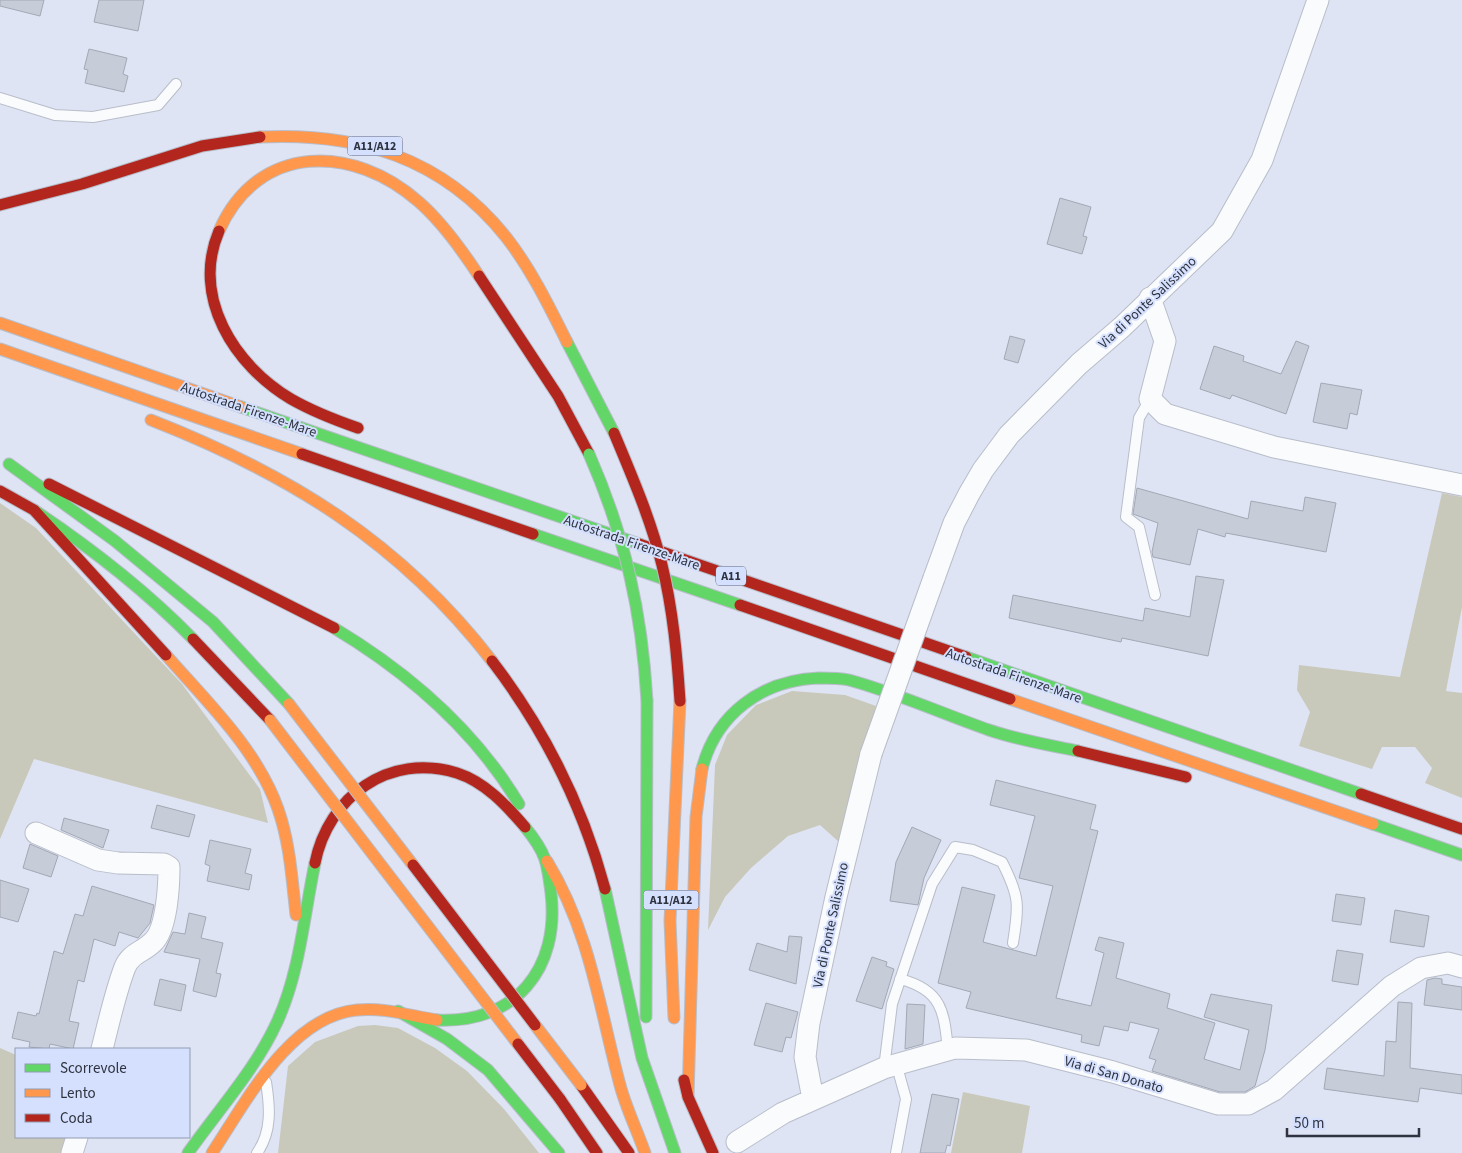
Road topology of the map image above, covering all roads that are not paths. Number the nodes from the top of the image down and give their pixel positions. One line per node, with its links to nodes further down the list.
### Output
1 (1318, 0): 5 (street, Via di Ponte Salissimo)
2 (176, 84): 3 (lane)
3 (0, 98)
4 (0, 206): 33 (main road, A11/A12, bridge)
5 (1150, 298): 10 (street); 41 (street, Via di Ponte Salissimo, bridge)
6 (0, 323): 17 (main road, Autostrada Firenze-Mare / A11)
7 (0, 349): 22 (main road, Autostrada Firenze-Mare / A11)
8 (0, 357): 9 (main road)
9 (48, 378)
10 (1150, 399): 15 (street); 19 (lane)
11 (138, 415): 38 (main road)
12 (371, 433): 38 (main road, bridge)
13 (4, 462): 25 (main road); 50 (main road, bridge)
14 (450, 466): 17 (main road)
15 (1462, 485)
16 (0, 491): 18 (main road)
17 (534, 508): 23 (main road, Autostrada Firenze-Mare / A11)
18 (34, 510): 28 (main road); 49 (main road, bridge)
19 (1155, 595)
20 (1202, 780): 40 (main road)
21 (1230, 788): 22 (main road)
22 (1364, 821): 26 (main road, Autostrada Firenze-Mare / A11)
23 (1462, 829)
24 (36, 833): 34 (street)
25 (538, 844): 27 (main road); 28 (main road)
26 (1462, 855)
27 (547, 862): 32 (main road); 51 (main road)
28 (300, 941): 45 (main road)
29 (1013, 943): 31 (lane)
30 (1462, 967): 36 (street, Via di San Donato)
31 (900, 979): 36 (lane); 37 (lane)
32 (398, 1011): 39 (main road); 48 (main road)
33 (674, 1027)
34 (102, 1048)
35 (676, 1049): 40 (main road)
36 (948, 1050): 37 (street, Via di San Donato)
37 (890, 1065): 41 (street, Via di San Donato); 54 (lane)
38 (646, 1069): 52 (main road)
39 (265, 1077): 46 (main road); 47 (lane)
40 (688, 1097): 53 (main road)
41 (813, 1099): 43 (street, Via di San Donato)
42 (77, 1138): 44 (street)
43 (737, 1142)
44 (72, 1153)
45 (188, 1153)
46 (212, 1153)
47 (257, 1153)
48 (559, 1153)
49 (597, 1153)
50 (629, 1153)
51 (644, 1153)
52 (675, 1153)
53 (713, 1153)
54 (896, 1153)

